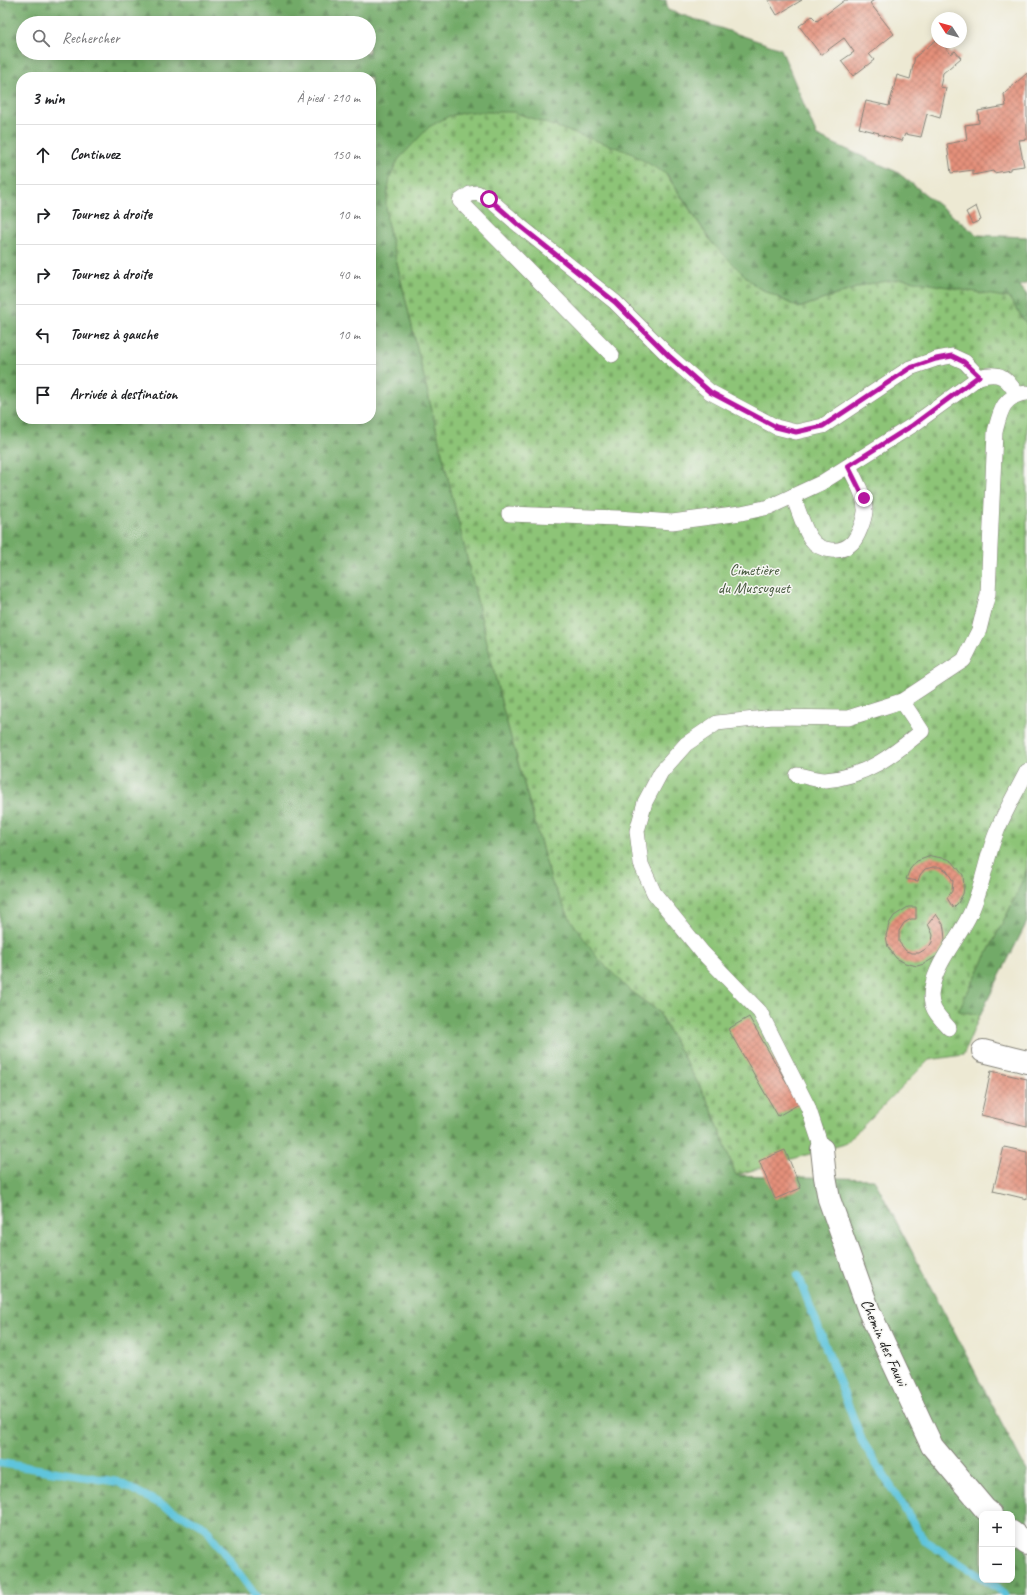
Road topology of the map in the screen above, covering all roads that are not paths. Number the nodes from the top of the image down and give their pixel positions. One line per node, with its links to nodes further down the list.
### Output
1 (612, 355): 2 (lane)
2 (979, 376): 3 (lane); 4 (lane)
3 (1022, 393): 7 (lane)
4 (848, 466): 5 (lane); 5 (lane)
5 (793, 496): 6 (lane)
6 (509, 514)
7 (902, 701): 9 (lane); 13 (lane)
8 (1027, 771): 10 (lane)
9 (797, 775)
10 (949, 1028)
11 (983, 1051): 12 (street)
12 (1027, 1062)
13 (822, 1149): 14 (street, Chemin des Fauvi)
14 (987, 1511)
15 (1015, 1534): 16 (street)
16 (1027, 1544)

